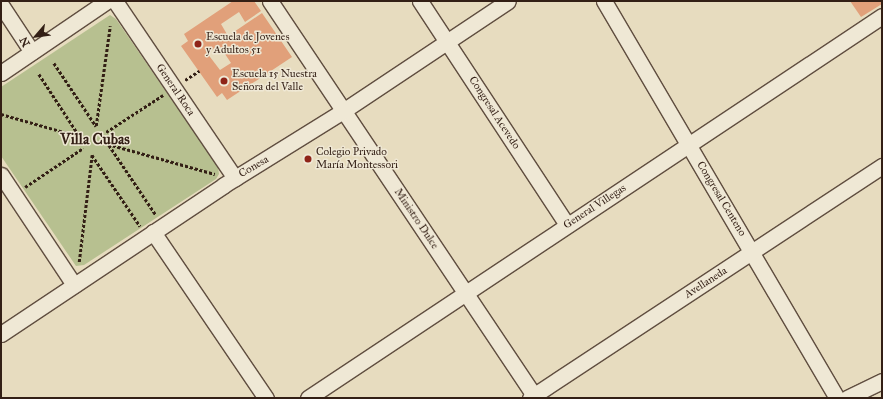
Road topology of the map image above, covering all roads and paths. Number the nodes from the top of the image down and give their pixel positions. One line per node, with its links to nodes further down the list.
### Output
1 (107, 1): 11 (street)
2 (115, 1): 26 (street, General Roca)
3 (270, 1): 18 (street, Ministro Dulce)
4 (420, 1): 10 (street, Congresal Acevedo)
5 (508, 1): 10 (street, Conesa)
6 (604, 1): 21 (street, Congresal Centeno)
7 (1, 5): 11 (street)
8 (882, 16): 21 (street, General Villegas)
9 (110, 26): 12 (path)
10 (447, 41): 18 (street, Conesa); 29 (street, Congresal Acevedo)
11 (32, 52): 14 (street)
12 (54, 63)
13 (199, 71): 16 (path)
14 (1, 73)
15 (39, 74): 19 (path)
16 (185, 80)
17 (165, 93): 20 (path)
18 (343, 111): 26 (street, Conesa); 34 (street, Ministro Dulce)
19 (1, 114)
20 (106, 132)
21 (689, 144): 29 (street, General Villegas); 31 (street, Congresal Centeno)
22 (82, 148): 27 (path)
23 (882, 166): 31 (street, Avellaneda)
24 (215, 174): 28 (path)
25 (1, 175): 33 (street)
26 (235, 178): 30 (street, Conesa)
27 (24, 187)
28 (156, 215)
29 (567, 225): 34 (street, General Villegas)
30 (146, 229): 32 (path); 33 (street, Conesa); 38 (street)
31 (753, 252): 37 (street, Avellaneda); 40 (street, Congresal Centeno)
32 (79, 262)
33 (74, 285): 35 (street, Conesa)
34 (466, 292): 37 (street, Ministro Dulce); 39 (street, General Villegas)
35 (1, 334)
36 (882, 381): 41 (street)
37 (533, 397)
38 (266, 398)
39 (308, 398)
40 (837, 398)
41 (847, 398)

